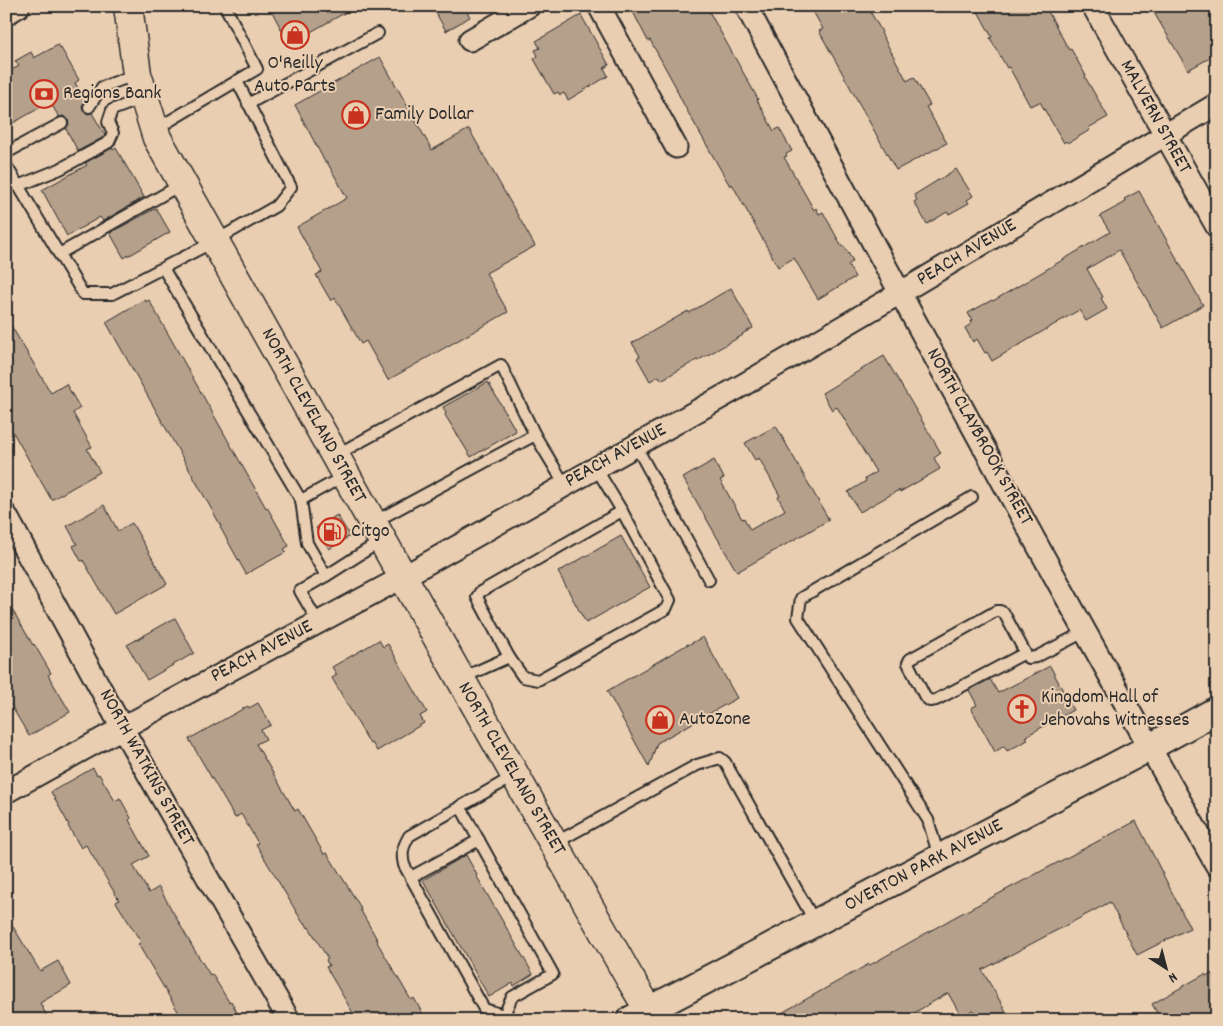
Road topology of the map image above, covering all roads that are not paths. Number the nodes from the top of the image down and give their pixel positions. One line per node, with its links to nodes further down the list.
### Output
1 (20, 6): 8 (street)
2 (128, 6): 12 (main road, NORTH CLEVELAND STREET)
3 (225, 6): 11 (lane)
4 (529, 6): 10 (street)
5 (599, 6): 19 (street)
6 (746, 6): 28 (street, NORTH CLAYBROOK STREET)
7 (1093, 6): 18 (street, MALVERN STREET)
8 (6, 14)
9 (378, 33): 13 (lane)
10 (470, 40)
11 (237, 81): 13 (lane); 17 (lane)
12 (141, 86): 15 (lane); 17 (main road, NORTH CLEVELAND STREET); 23 (lane)
13 (248, 104): 25 (lane)
14 (1217, 104): 18 (street, PEACH AVENUE)
15 (89, 107)
16 (62, 123): 20 (lane)
17 (155, 130): 22 (main road, NORTH CLEVELAND STREET)
18 (1164, 134): 24 (street, MALVERN STREET); 28 (street, PEACH AVENUE)
19 (676, 147)
20 (6, 153)
21 (7, 169): 23 (lane)
22 (183, 184): 25 (main road, NORTH CLEVELAND STREET); 26 (lane)
23 (18, 186): 26 (lane)
24 (1217, 227)
25 (215, 242): 27 (lane); 31 (main road, NORTH CLEVELAND STREET)
26 (59, 254): 27 (lane)
27 (163, 268): 35 (lane)
28 (900, 294): 30 (street, PEACH AVENUE); 43 (street, NORTH CLAYBROOK STREET)
29 (535, 435): 31 (lane); 33 (lane); 38 (lane)
30 (636, 446): 32 (street, PEACH AVENUE); 41 (lane)
31 (340, 465): 35 (lane); 38 (main road, NORTH CLEVELAND STREET)
32 (596, 468): 33 (street, PEACH AVENUE); 36 (lane)
33 (565, 486): 40 (street, PEACH AVENUE)
34 (972, 496): 55 (lane)
35 (301, 500): 39 (lane)
36 (622, 511): 45 (lane); 45 (lane)
37 (6, 515): 48 (street, NORTH WATKINS STREET)
38 (377, 531): 39 (lane); 40 (main road, NORTH CLEVELAND STREET)
39 (326, 576): 42 (lane)
40 (403, 577): 42 (street, PEACH AVENUE); 46 (main road, NORTH CLEVELAND STREET)
41 (709, 580)
42 (318, 622): 48 (street, PEACH AVENUE)
43 (1086, 631): 44 (lane); 49 (street, NORTH CLAYBROOK STREET)
44 (1025, 653): 44 (lane)
45 (508, 657): 46 (lane)
46 (460, 678): 50 (main road, NORTH CLEVELAND STREET)
47 (1217, 710): 49 (street, OVERTON PARK AVENUE)
48 (122, 728): 51 (street, PEACH AVENUE); 61 (street, NORTH WATKINS STREET)
49 (1150, 747): 55 (street, OVERTON PARK AVENUE); 56 (street, NORTH CLAYBROOK STREET)
50 (515, 775): 52 (lane); 54 (main road, NORTH CLEVELAND STREET)
51 (6, 792)
52 (460, 806): 53 (lane); 57 (lane)
53 (479, 840): 57 (lane); 60 (lane)
54 (554, 844): 58 (lane); 59 (main road, NORTH CLEVELAND STREET)
55 (939, 858): 58 (street, OVERTON PARK AVENUE)
56 (1217, 866)
57 (411, 877): 60 (lane)
58 (816, 923): 59 (street, OVERTON PARK AVENUE)
59 (644, 1016)
60 (505, 1018)
61 (288, 1020)

